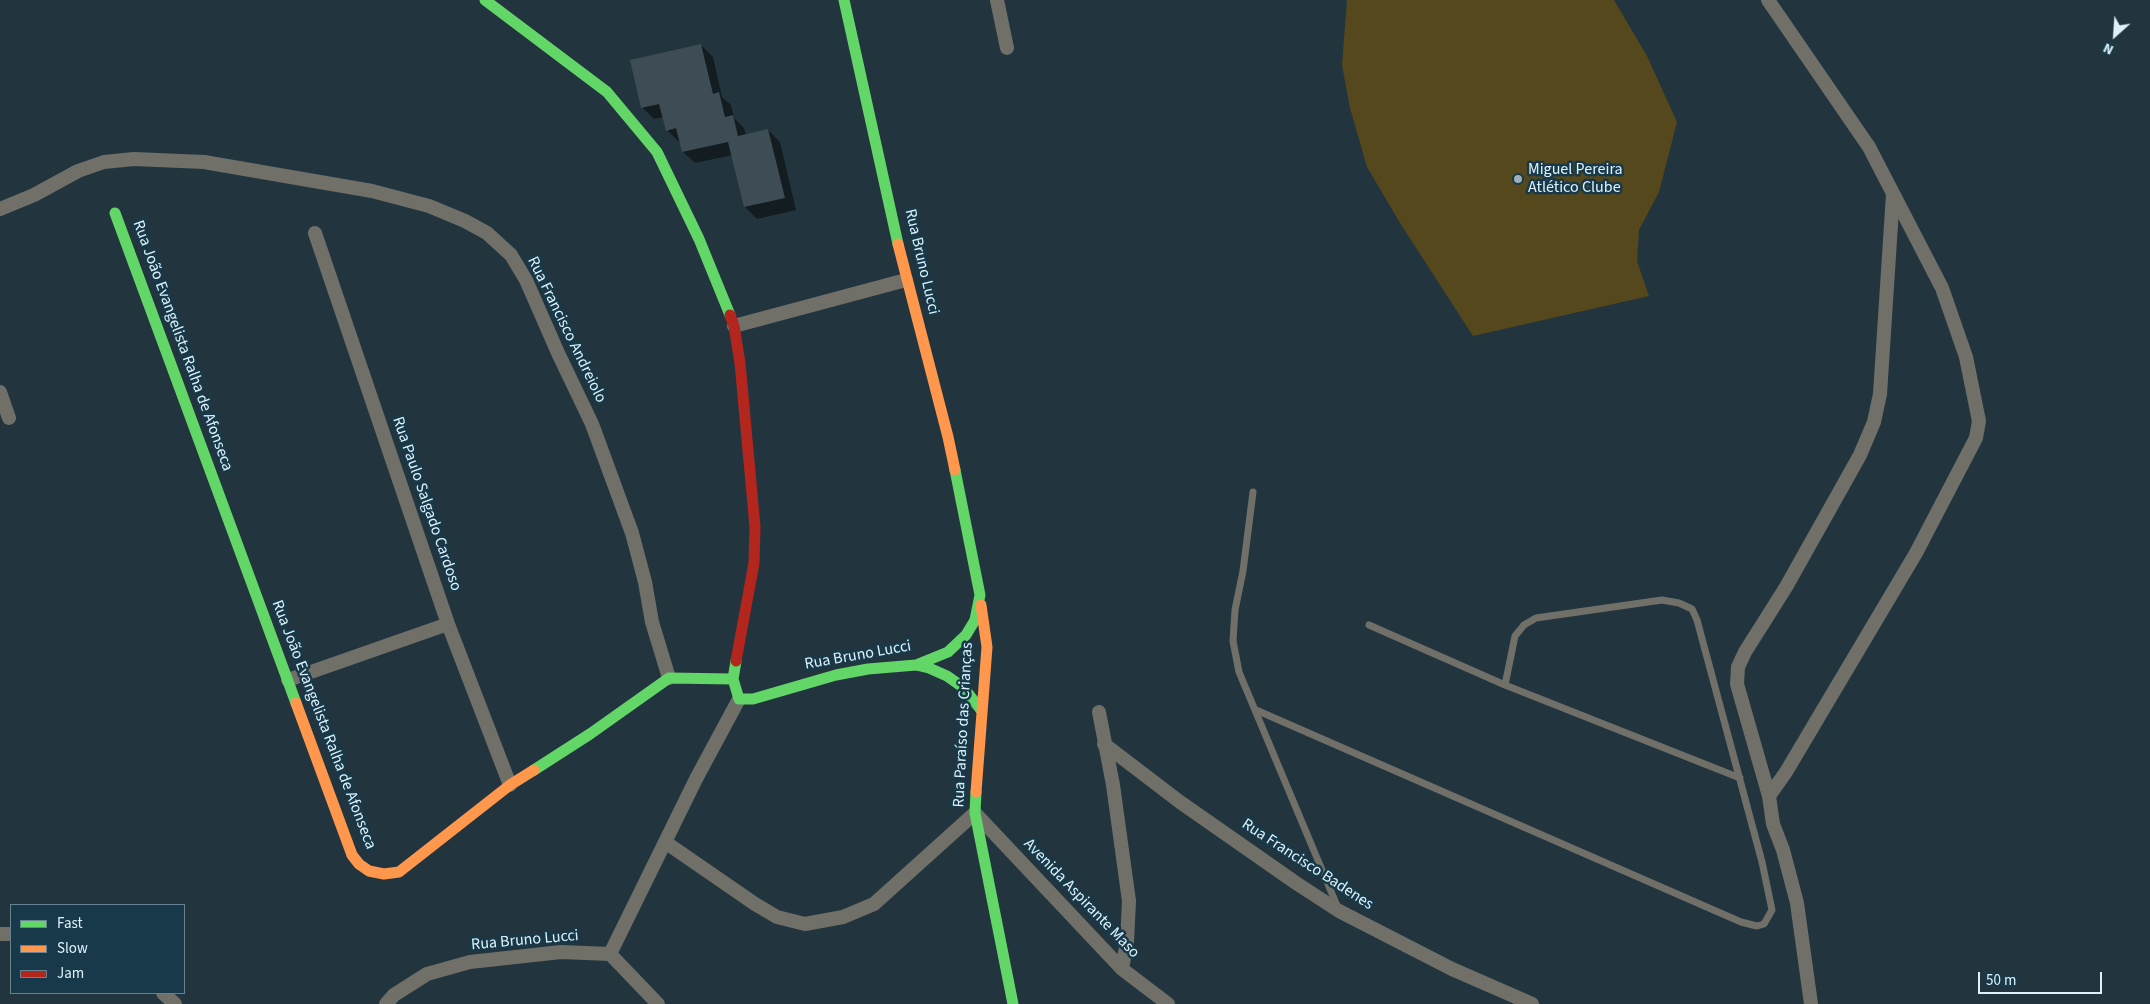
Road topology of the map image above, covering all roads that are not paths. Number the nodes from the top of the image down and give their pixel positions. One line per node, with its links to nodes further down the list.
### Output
1 (485, 0): 11 (street)
2 (844, 0): 10 (street, Rua Bruno Lucci)
3 (997, 0): 5 (street)
4 (1768, 0): 6 (street)
5 (1007, 48)
6 (1893, 193): 30 (street); 30 (street)
7 (0, 210): 19 (street, Rua Francisco Andreiolo)
8 (115, 213): 21 (street, Rua João Evangelista Ralha de Afonseca)
9 (315, 233): 16 (street, Rua Paulo Salgado Cardoso)
10 (906, 280): 11 (street); 15 (street, Rua Bruno Lucci)
11 (734, 326): 20 (street)
12 (0, 392): 13 (street)
13 (8, 418)
14 (1253, 492): 25 (lane)
15 (980, 595): 18 (street, Rua Bruno Lucci); 24 (street, Rua Paraíso das Crianças)
16 (448, 624): 21 (street); 29 (street, Rua Paulo Salgado Cardoso)
17 (1369, 625): 22 (lane)
18 (916, 665): 23 (street, Rua Bruno Lucci); 24 (street)
19 (669, 678): 20 (street); 29 (street, Rua João Evangelista Ralha de Afonseca)
20 (733, 679): 23 (street)
21 (288, 680): 29 (street, Rua João Evangelista Ralha de Afonseca)
22 (1504, 685): 28 (lane); 28 (lane)
23 (739, 699): 32 (street)
24 (982, 710): 31 (street, Rua Paraíso das Crianças)
25 (1256, 710): 28 (lane); 33 (lane)
26 (1099, 712): 27 (street)
27 (1104, 744): 33 (street, Rua Francisco Badenes); 35 (street)
28 (1740, 778)
29 (510, 785)
30 (1769, 796): 43 (street)
31 (975, 813): 32 (street); 35 (street, Avenida Aspirante Maso); 40 (street, Rua Paraíso das Crianças)
32 (665, 842): 34 (street)
33 (1339, 911): 42 (street, Rua Francisco Badenes)
34 (610, 954): 38 (street, Rua Bruno Lucci); 39 (street)
35 (1122, 969): 41 (street, Avenida Aspirante Maso)
36 (164, 994): 37 (street)
37 (175, 1004)
38 (386, 1004)
39 (658, 1004)
40 (1013, 1004)
41 (1168, 1004)
42 (1532, 1004)
43 (1811, 1004)

